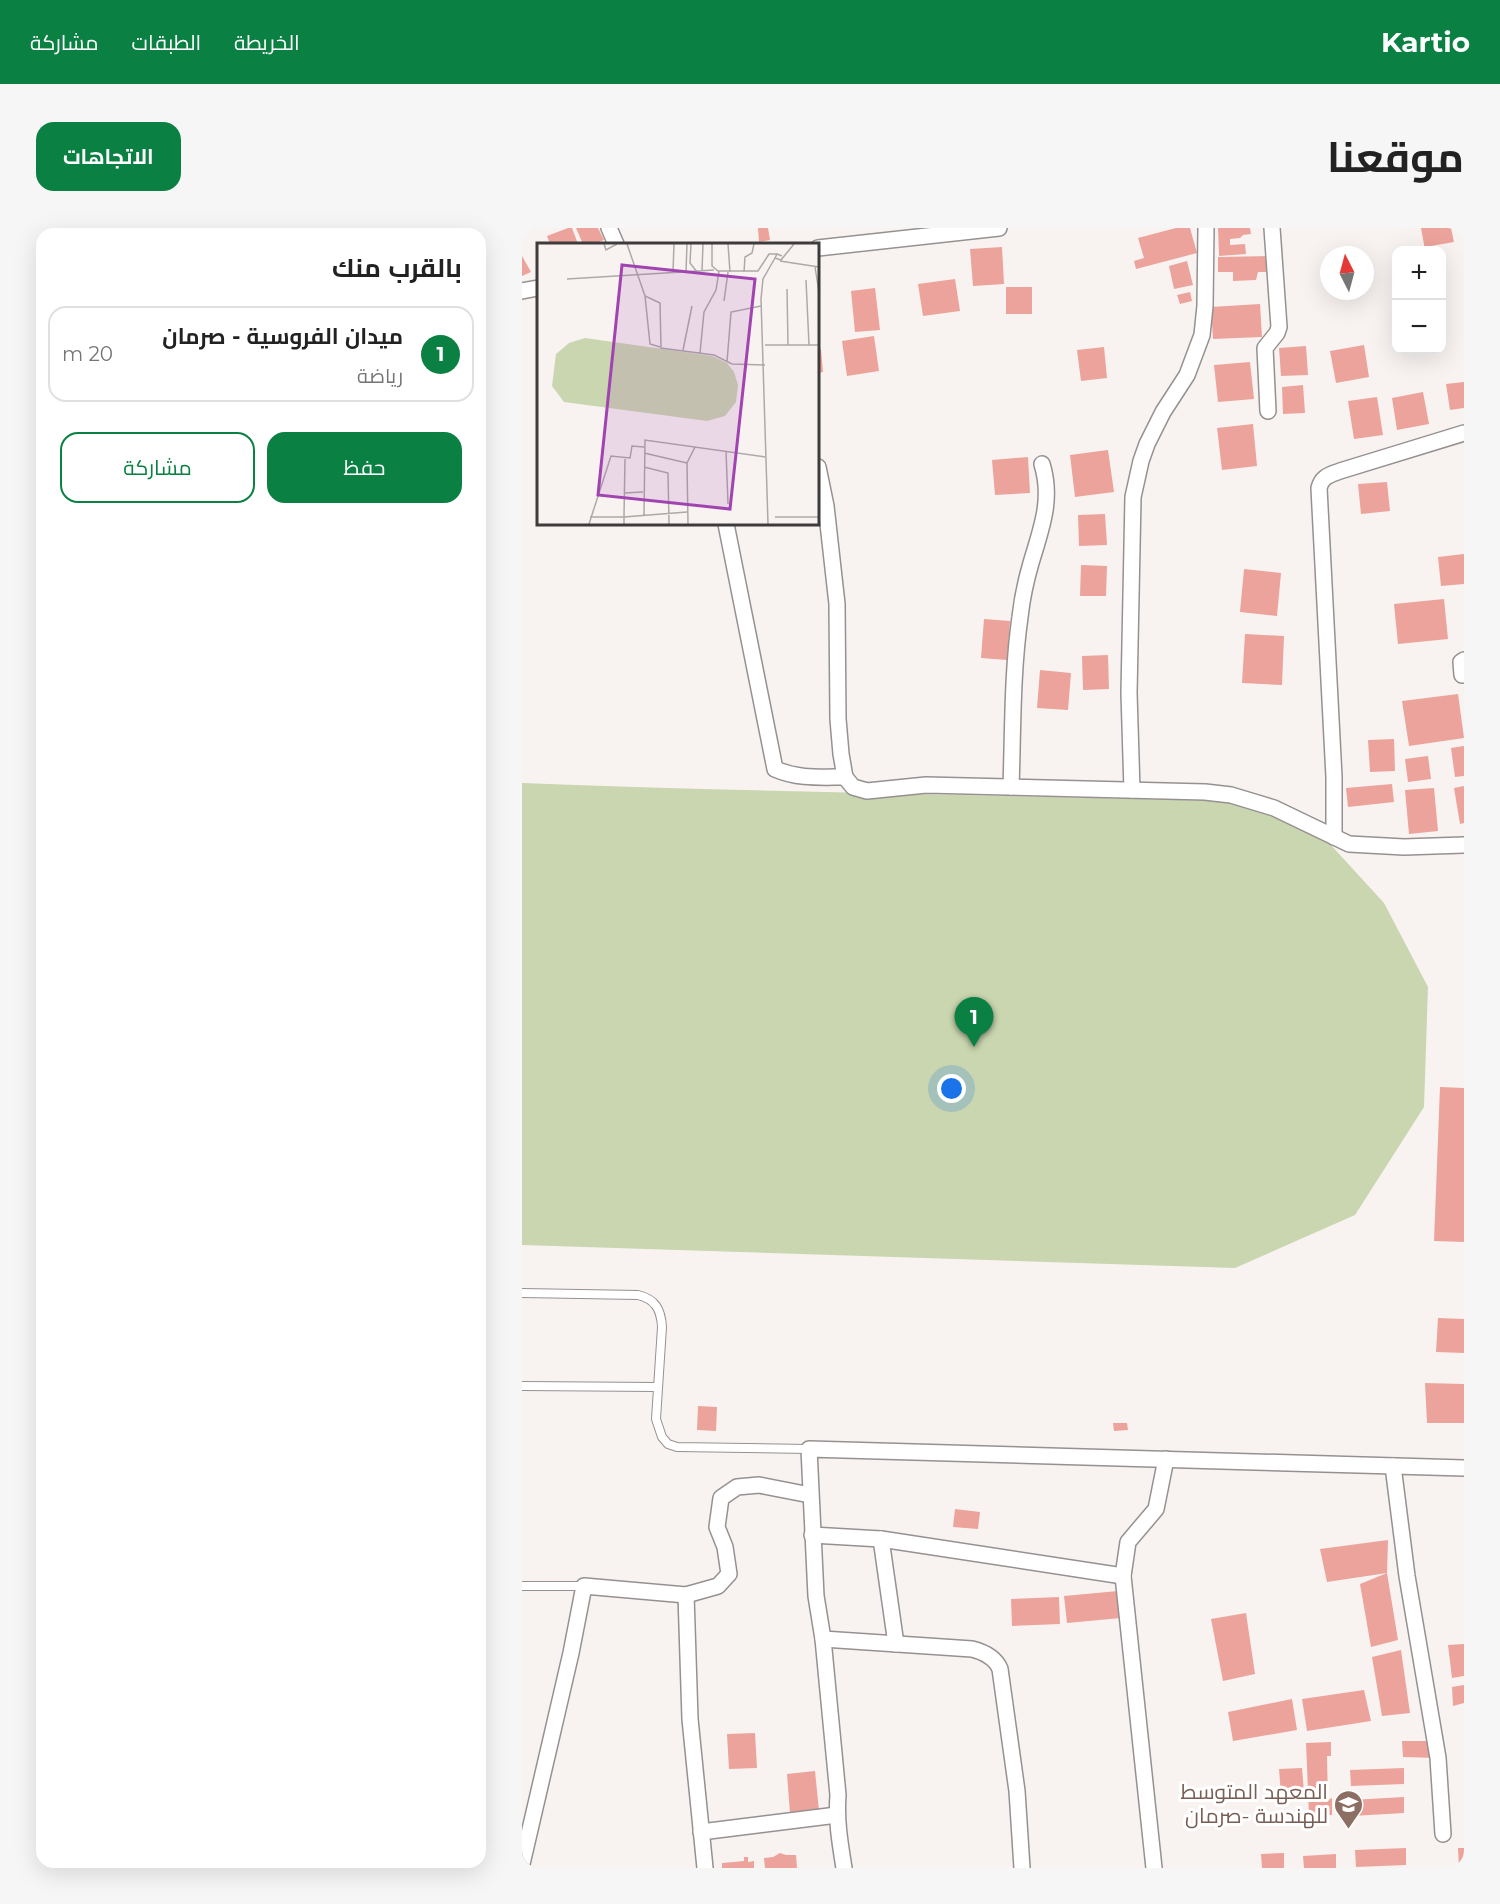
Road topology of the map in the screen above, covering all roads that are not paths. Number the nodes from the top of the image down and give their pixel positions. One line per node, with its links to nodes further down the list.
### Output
1 (609, 228): 7 (street)
2 (999, 228): 5 (street)
3 (1206, 228): 18 (street)
4 (1272, 228): 11 (street)
5 (978, 229): 6 (street)
6 (885, 234): 8 (street)
7 (616, 243)
8 (819, 248)
9 (537, 288): 10 (street)
10 (522, 291)
11 (1268, 411)
12 (1464, 433): 19 (street)
13 (1042, 464): 17 (street)
14 (819, 472): 16 (street)
15 (726, 525): 16 (street)
16 (845, 777): 17 (street)
17 (1011, 787): 18 (street)
18 (1132, 790): 19 (street)
19 (1334, 837): 20 (street)
20 (1464, 845)
21 (522, 1293): 23 (lane)
22 (522, 1386): 23 (lane)
23 (658, 1388): 24 (lane)
24 (809, 1449): 25 (street); 28 (street)
25 (1166, 1459): 26 (street); 31 (street)
26 (1392, 1466): 27 (street); 39 (street)
27 (1464, 1468)
28 (810, 1495): 29 (street); 34 (street)
29 (812, 1535): 30 (street); 35 (street)
30 (881, 1539): 31 (street); 36 (street)
31 (1123, 1576): 44 (street)
32 (522, 1586): 33 (lane)
33 (584, 1586): 34 (street); 40 (street)
34 (686, 1595): 38 (street)
35 (823, 1639): 36 (street); 37 (street)
36 (896, 1644): 43 (street)
37 (837, 1815): 38 (street); 42 (street)
38 (701, 1832): 41 (street)
39 (1443, 1834)
40 (522, 1864)
41 (705, 1868)
42 (844, 1868)
43 (1022, 1868)
44 (1154, 1868)

